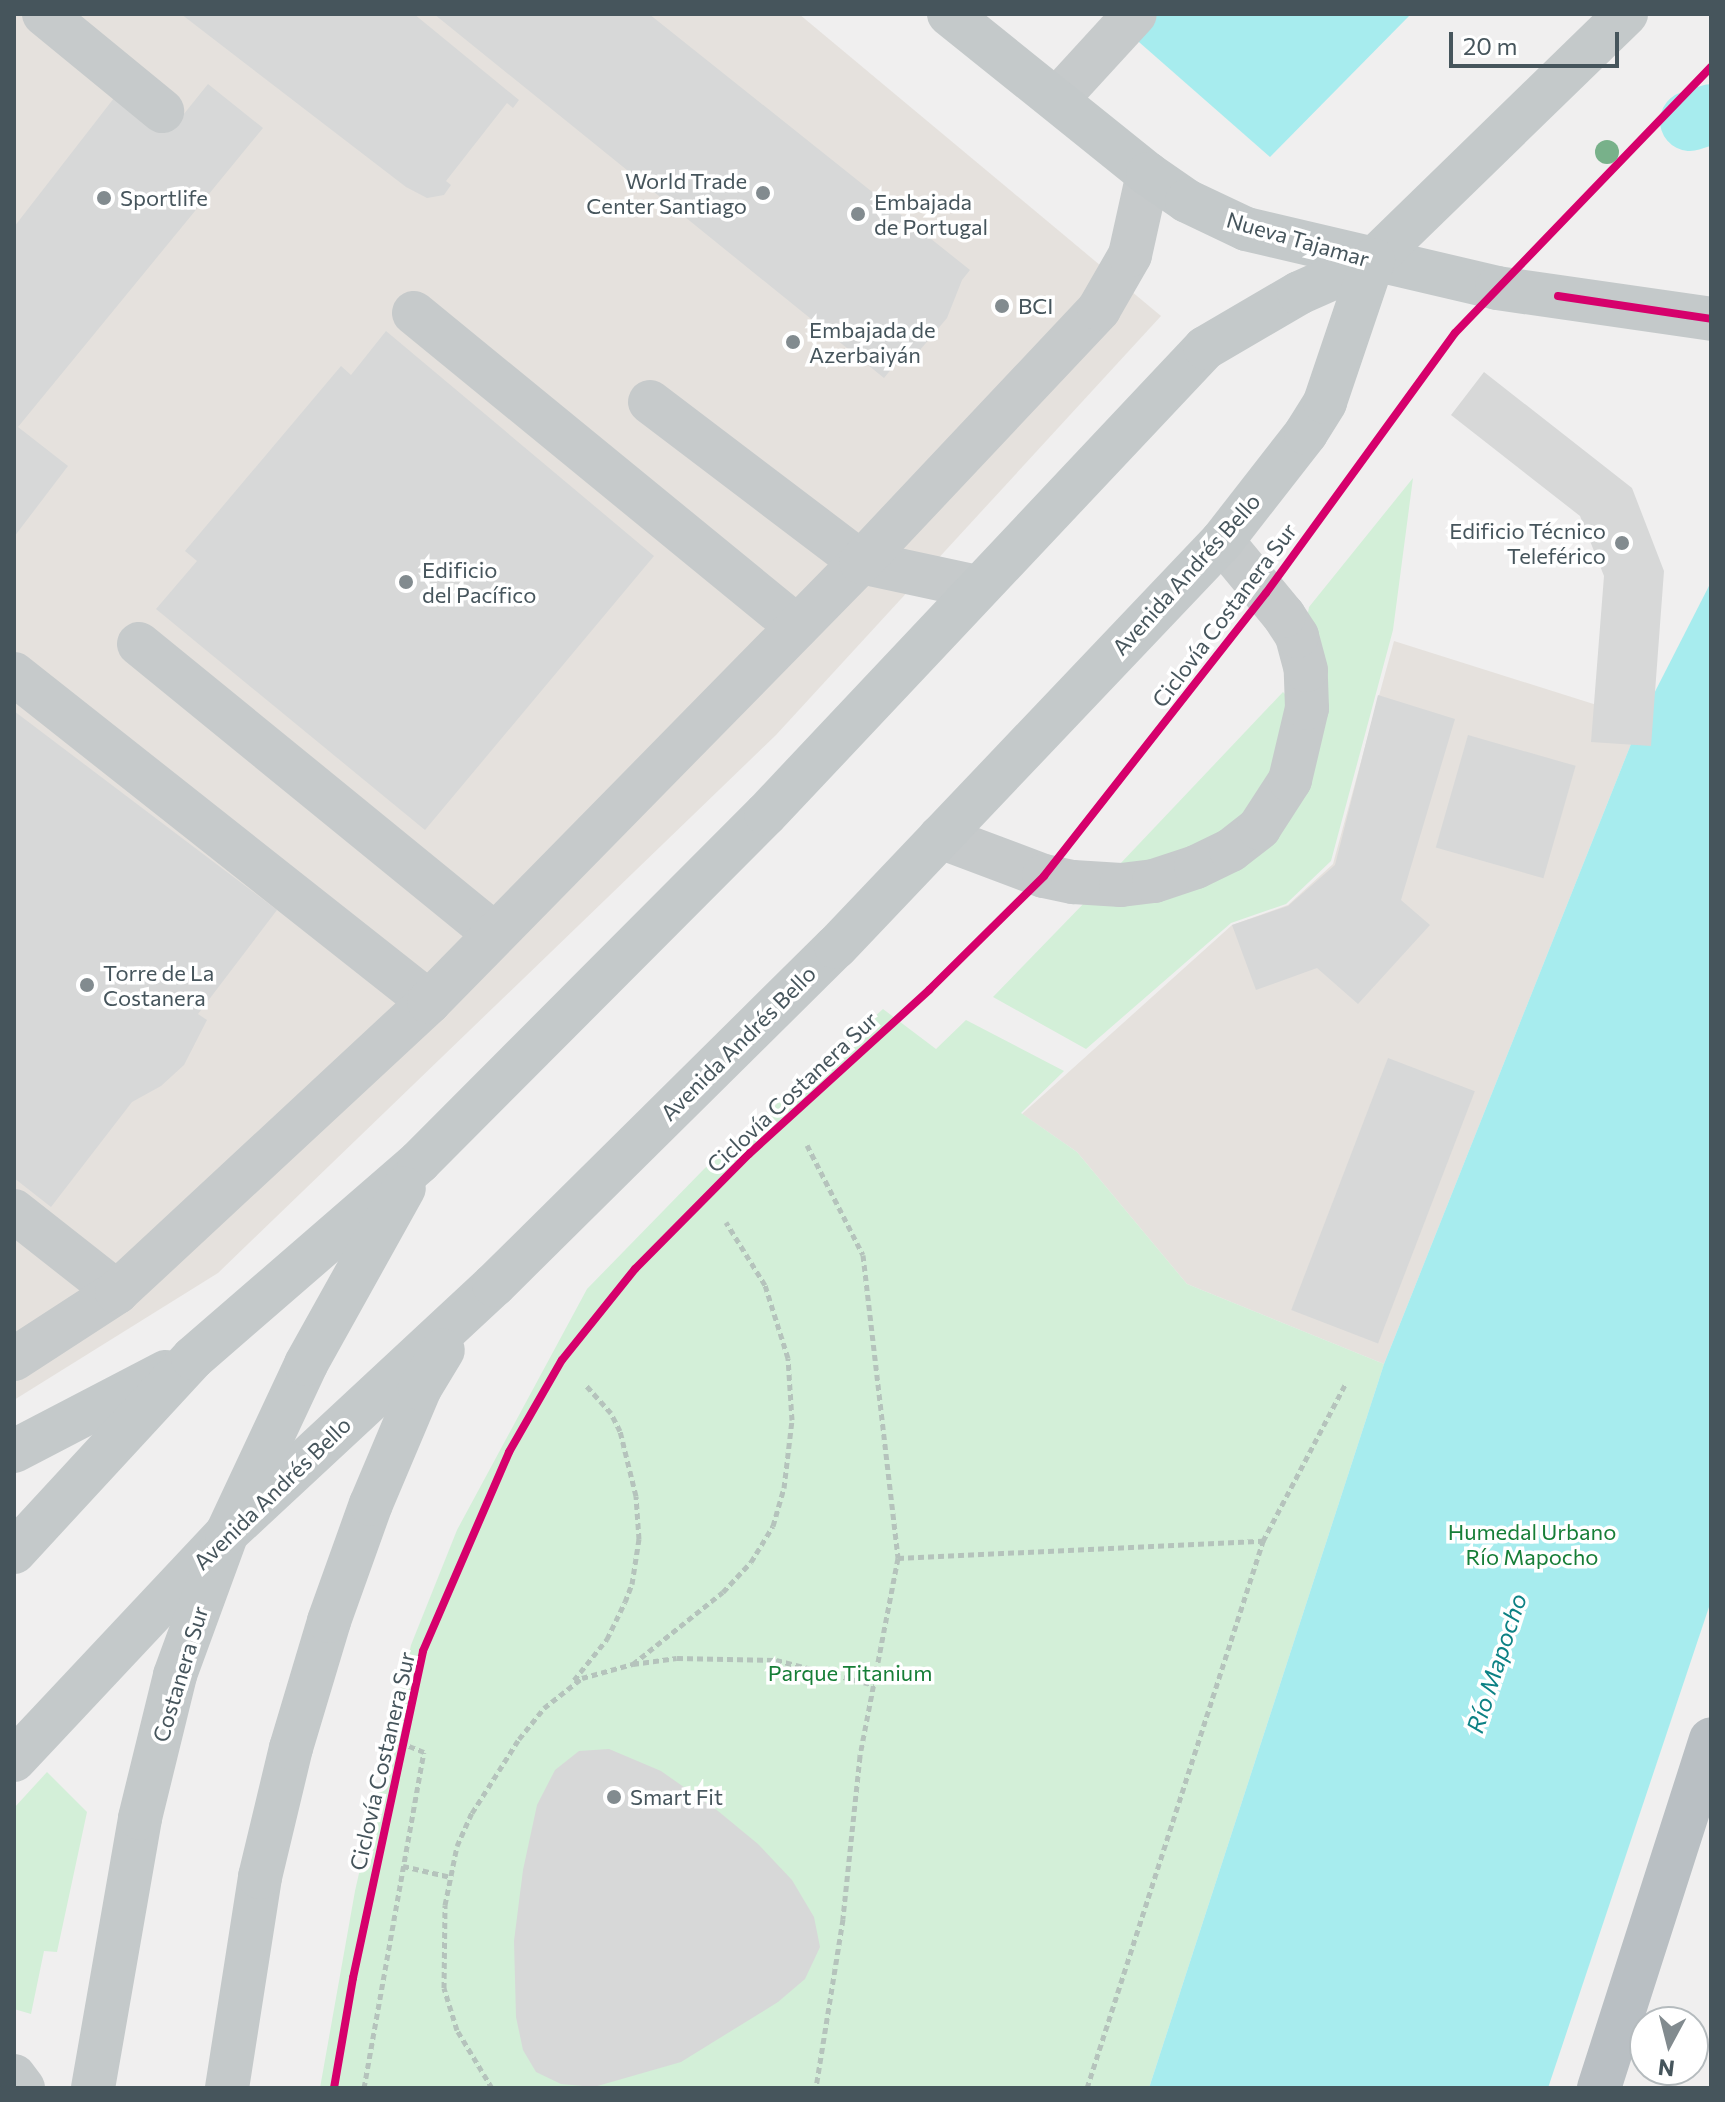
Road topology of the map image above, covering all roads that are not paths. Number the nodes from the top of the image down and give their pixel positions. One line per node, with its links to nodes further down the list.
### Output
1 (44, 14): 6 (lane)
2 (949, 14): 5 (main road, Nueva Tajamar)
3 (1626, 14): 8 (main road, Avenida Andrés Bello)
4 (1123, 28): 5 (lane)
5 (1057, 99): 7 (main road, Nueva Tajamar)
6 (162, 111)
7 (1148, 174): 8 (main road, Nueva Tajamar); 13 (lane)
8 (1373, 260): 10 (main road, Nueva Tajamar); 12 (main road, Avenida Andrés Bello); 14 (main road, Avenida Andrés Bello)
9 (414, 313): 15 (lane)
10 (1711, 319)
11 (650, 402): 13 (lane)
12 (1222, 541): 18 (main road, Avenida Andrés Bello); 18 (lane)
13 (861, 562): 14 (lane); 15 (lane)
14 (978, 587): 21 (main road, Avenida Andrés Bello)
15 (797, 627): 19 (lane)
16 (139, 644): 19 (lane)
17 (14, 674): 20 (lane)
18 (940, 837): 23 (main road, Avenida Andrés Bello)
19 (494, 934): 20 (lane)
20 (429, 1002): 24 (lane)
21 (419, 1162): 25 (main road, Avenida Andrés Bello); 28 (main road, Costanera Sur)
22 (14, 1211): 24 (lane)
23 (494, 1285): 28 (main road, Avenida Andrés Bello); 35 (main road)
24 (117, 1292): 26 (lane)
25 (193, 1358): 27 (main road, Avenida Andrés Bello); 29 (main road, Avenida Andrés Bello)
26 (14, 1359)
27 (14, 1451)
28 (227, 1533): 31 (main road, Avenida Andrés Bello); 34 (main road, Costanera Sur)
29 (14, 1552)
30 (1711, 1740): 36 (highway)
31 (14, 1760)
32 (14, 2076): 33 (main road)
33 (23, 2088)
34 (93, 2088)
35 (227, 2088)
36 (1599, 2088)

